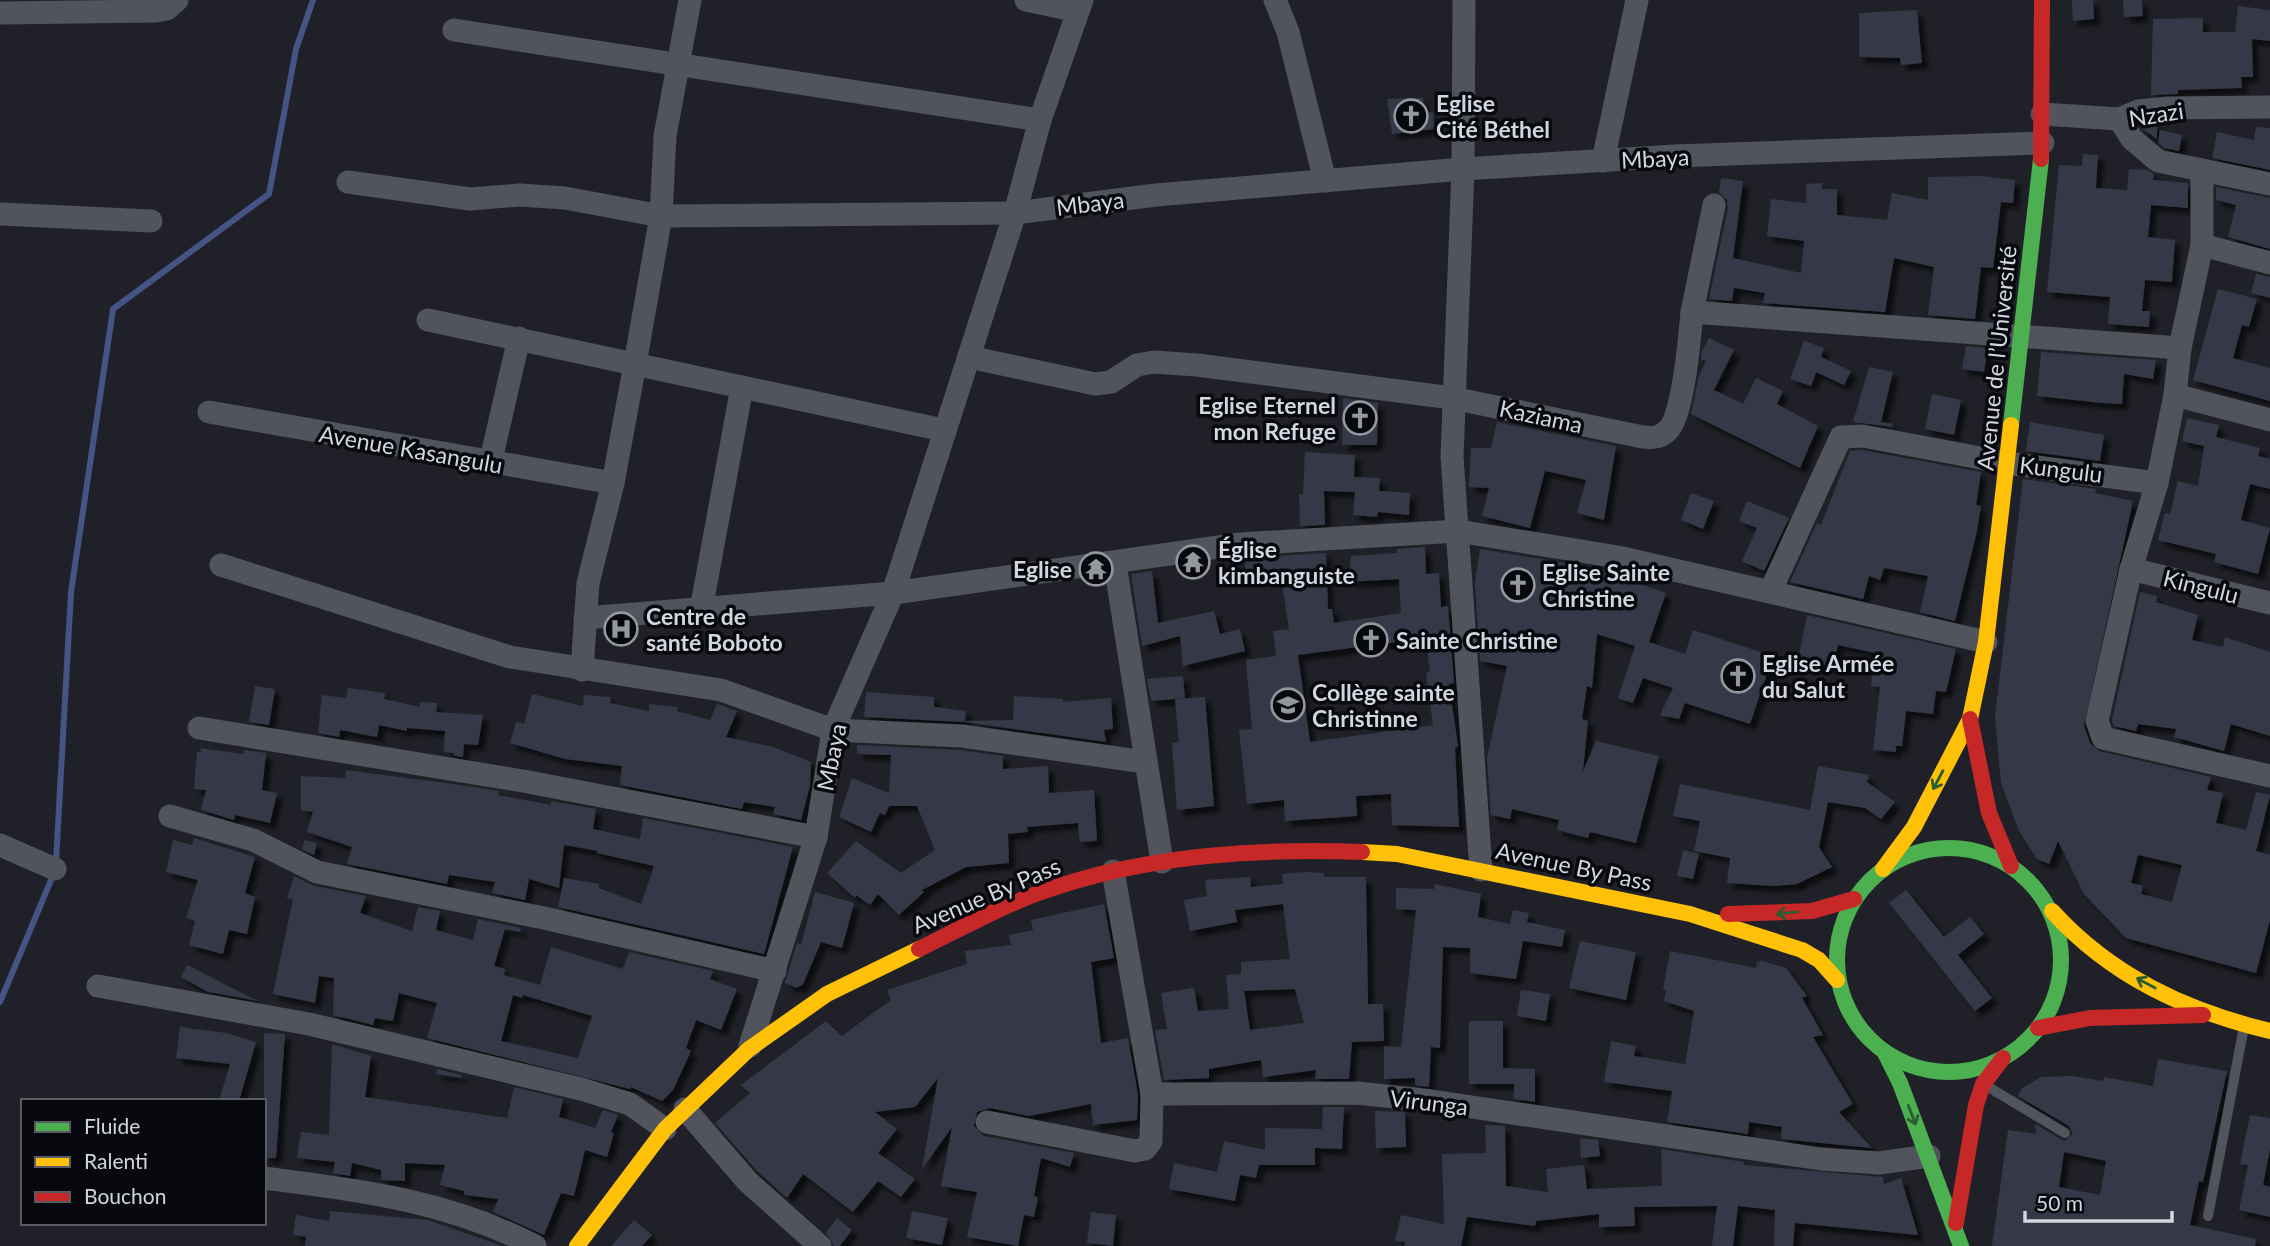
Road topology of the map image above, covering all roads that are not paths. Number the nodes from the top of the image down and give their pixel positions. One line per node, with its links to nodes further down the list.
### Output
1 (177, 0): 9 (street)
2 (690, 0): 11 (street)
3 (1026, 0): 8 (street)
4 (1275, 0): 20 (street)
5 (1464, 0): 18 (street)
6 (1637, 0): 17 (street)
7 (2042, 0): 13 (main road, Avenue de l’Université)
8 (1080, 6): 14 (street)
9 (0, 13)
10 (454, 30): 11 (street)
11 (678, 65): 14 (street); 26 (street)
12 (2270, 107): 15 (street, Nzazi)
13 (2042, 114): 15 (street, Nzazi); 16 (main road, Avenue de l’Université)
14 (1040, 120): 24 (street)
15 (2119, 120): 19 (street)
16 (2043, 143): 17 (street, Mbaya); 32 (main road, Avenue de l’Université)
17 (1603, 160): 18 (street, Mbaya)
18 (1463, 169): 20 (street, Mbaya); 39 (street)
19 (2202, 170): 22 (street); 28 (street)
20 (1325, 181): 24 (street, Mbaya)
21 (348, 182): 26 (street)
22 (2270, 184)
23 (1714, 205): 30 (street)
24 (1015, 213): 26 (street); 35 (street, Mbaya)
25 (0, 214): 27 (street)
26 (661, 216): 36 (street)
27 (151, 221)
28 (2202, 246): 29 (street); 34 (street)
29 (2270, 263)
30 (1692, 312): 32 (street); 39 (street, Kaziama)
31 (428, 320): 33 (street)
32 (2022, 337): 34 (street); 43 (main road, Avenue de l’Université)
33 (519, 338): 36 (street); 44 (street)
34 (2180, 348): 38 (street)
35 (969, 357): 39 (street, Kaziama); 42 (street, Mbaya)
36 (635, 364): 37 (street); 46 (street)
37 (742, 387): 42 (street); 54 (street)
38 (2175, 395): 41 (street); 45 (street)
39 (1452, 398): 47 (street)
40 (209, 412): 44 (street, Avenue Kasangulu)
41 (2270, 420)
42 (943, 430): 52 (street, Mbaya)
43 (2007, 463): 45 (street, Kungulu); 51 (street, Kungulu); 56 (main road, Avenue de l’Université)
44 (490, 464): 46 (street, Avenue Kasangulu)
45 (2157, 483): 50 (street)
46 (613, 484): 55 (street)
47 (1458, 531): 48 (street); 51 (street); 70 (street)
48 (1115, 564): 52 (street); 61 (street)
49 (221, 565): 57 (street)
50 (2131, 569): 53 (street, Kingulu); 62 (street)
51 (1771, 590): 56 (street)
52 (893, 593): 54 (street); 60 (street, Mbaya)
53 (2270, 603)
54 (701, 610): 55 (street)
55 (585, 618): 57 (street)
56 (1986, 642): 58 (main road, Avenue de l’Université)
57 (582, 670): 60 (street)
58 (1970, 719): 67 (main road); 69 (main road, one-way to 69)
59 (199, 728): 64 (street)
60 (833, 730): 61 (street); 64 (street, Mbaya)
61 (1145, 762): 66 (street)
62 (2270, 776)
63 (170, 816): 75 (street)
64 (816, 837): 75 (street, Mbaya)
65 (0, 845): 68 (street)
66 (1162, 862): 70 (main road, Avenue By Pass); 71 (main road, Avenue By Pass)
67 (2011, 866): 69 (main road); 73 (main road)
68 (55, 869)
69 (1883, 869): 72 (main road)
70 (1481, 870): 74 (main road, Avenue By Pass)
71 (1113, 871): 82 (main road, Avenue By Pass); 86 (street)
72 (1854, 899): 74 (main road, one-way to 74); 76 (main road)
73 (2047, 904): 78 (main road, one-way to 73); 80 (main road)
74 (1690, 914): 76 (main road)
75 (775, 971): 82 (street, Mbaya)
76 (1837, 980): 83 (main road)
77 (98, 986): 89 (street)
78 (2207, 1015): 79 (main road); 80 (main road)
79 (2244, 1026): 81 (main road); 93 (lane)
80 (2038, 1028): 84 (main road)
81 (2270, 1031)
82 (749, 1049): 87 (main road, Avenue By Pass)
83 (1885, 1053): 84 (main road); 91 (main road, one-way to 91)
84 (2003, 1058): 85 (main road)
85 (1983, 1084): 90 (lane); 94 (main road)
86 (1152, 1094): 88 (street); 91 (street, Virunga)
87 (685, 1109): 89 (main road, Avenue By Pass); 97 (street)
88 (987, 1122)
89 (665, 1129): 96 (main road, Avenue By Pass)
90 (2065, 1133)
91 (1929, 1156): 94 (main road)
92 (266, 1178): 95 (street)
93 (2207, 1216)
94 (1956, 1228): 98 (main road)
95 (535, 1246)
96 (578, 1246)
97 (820, 1246)
98 (1961, 1246)

